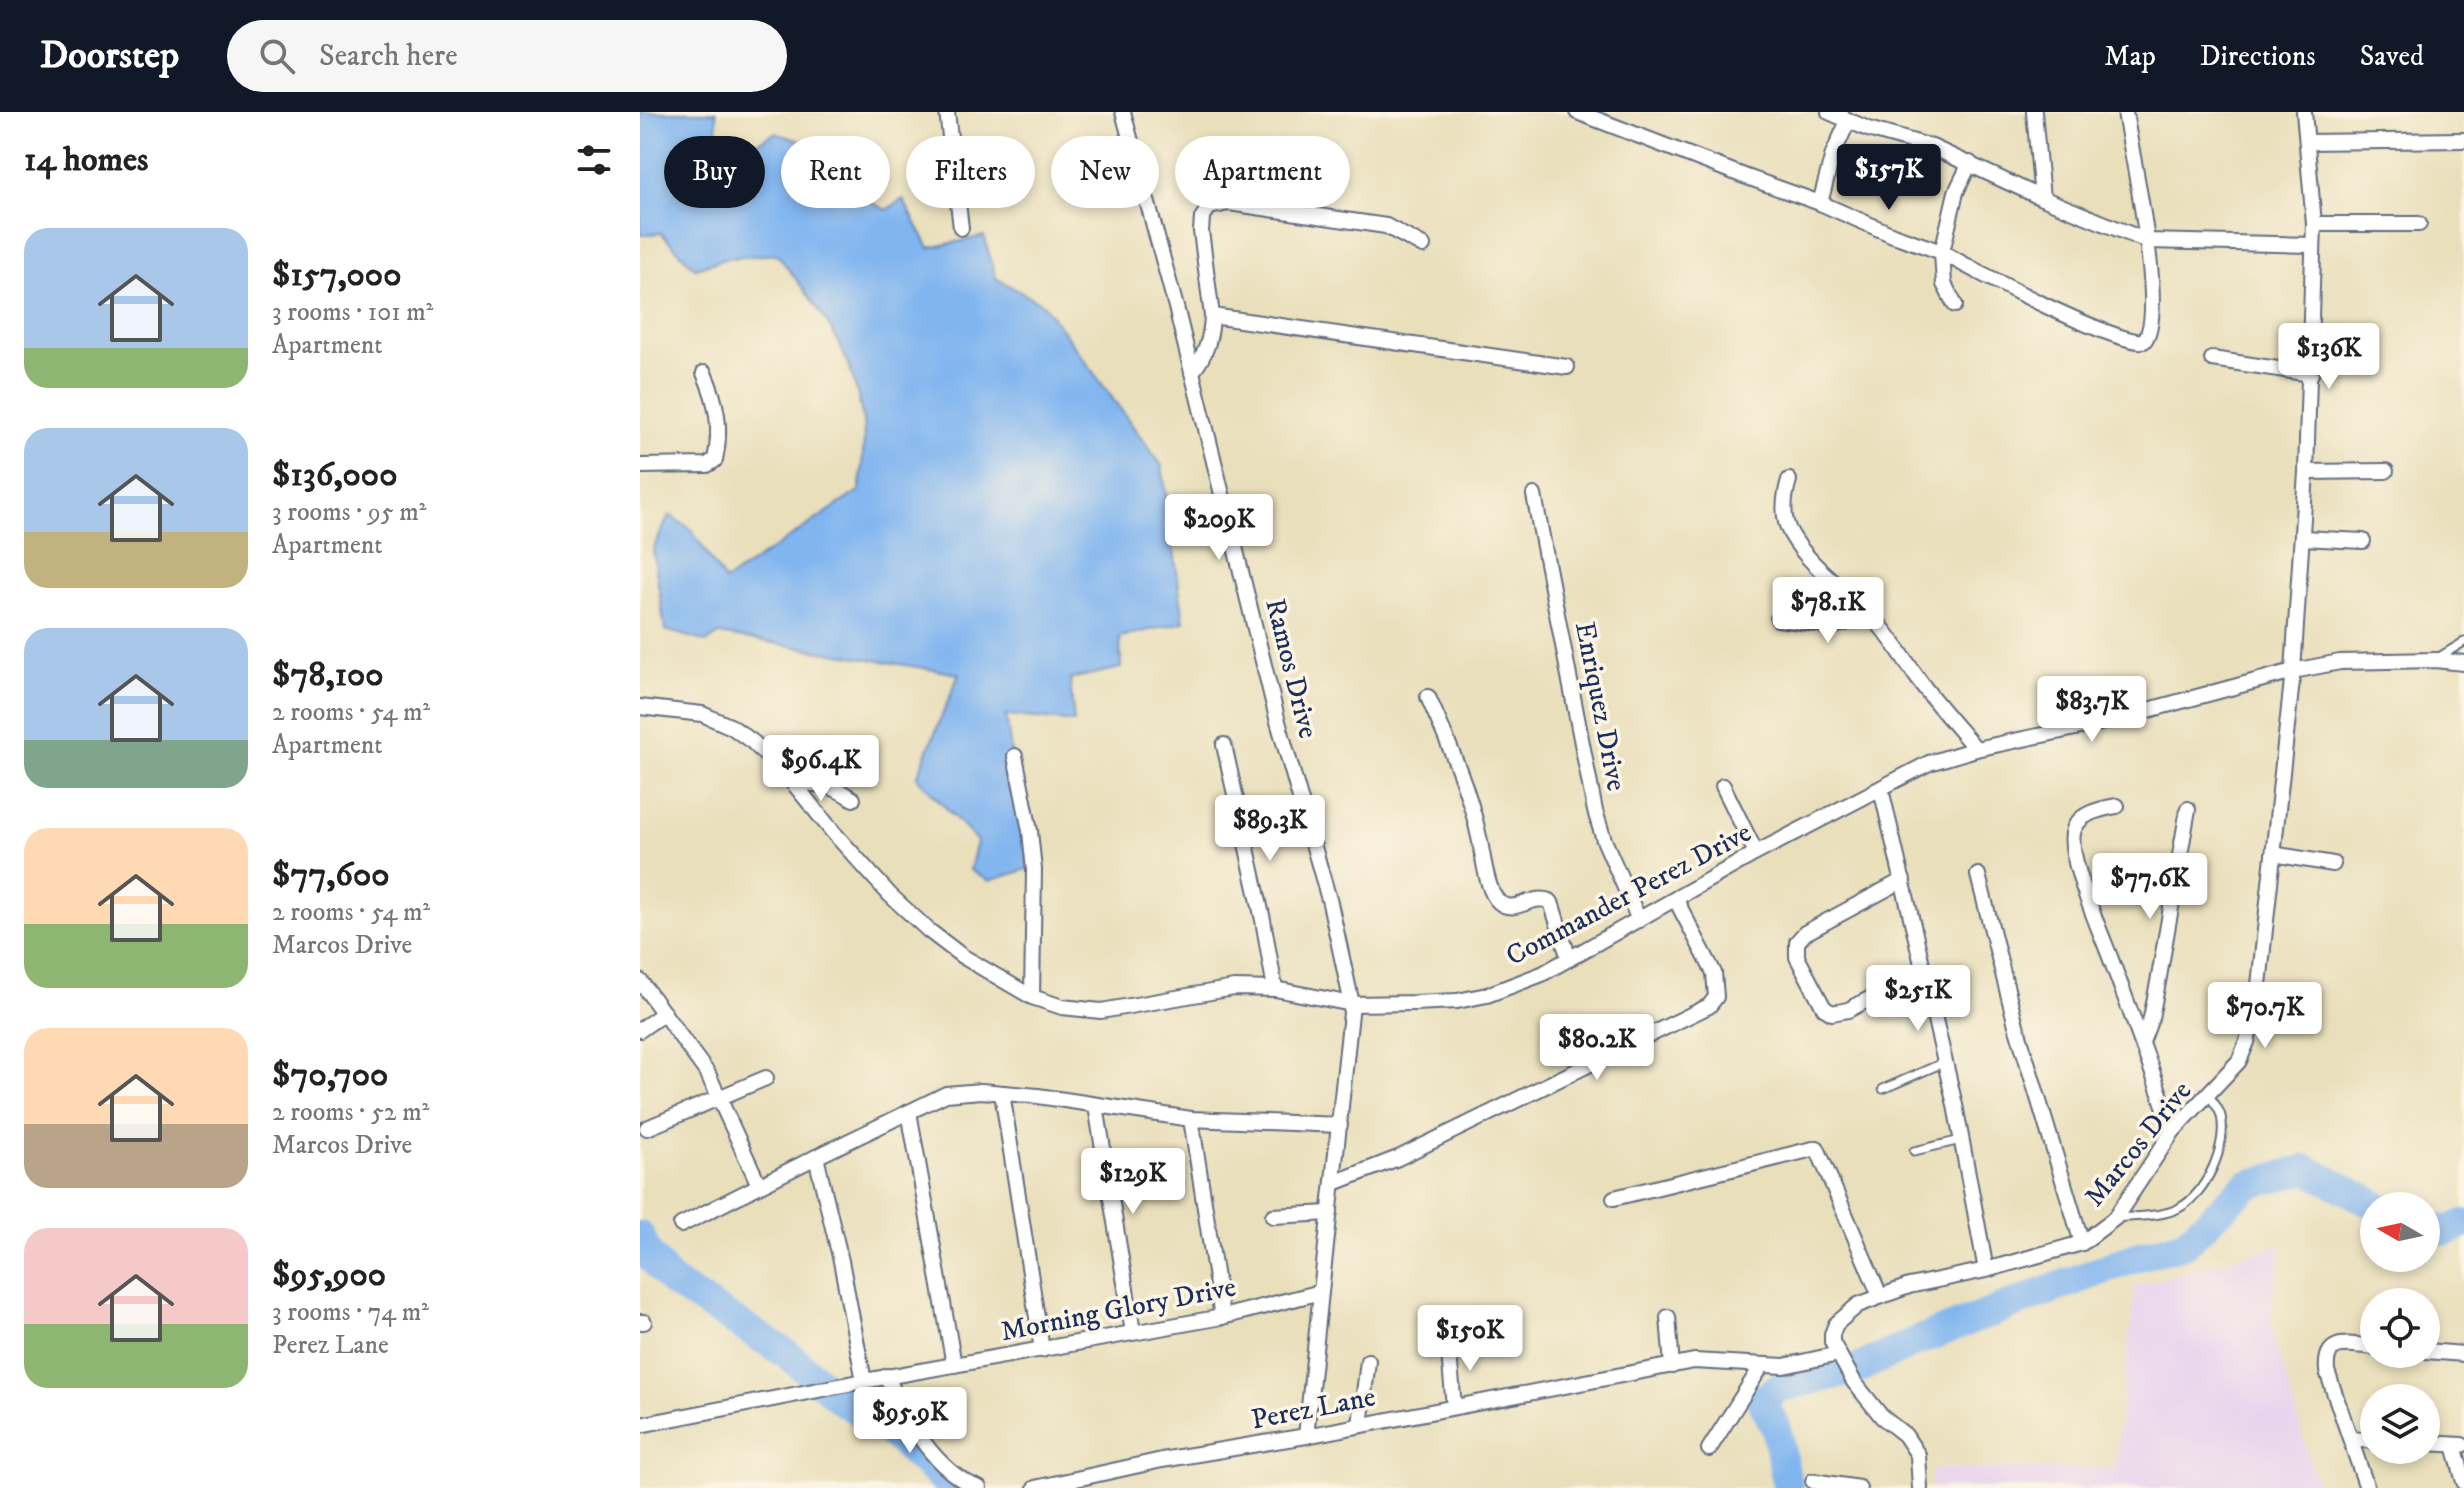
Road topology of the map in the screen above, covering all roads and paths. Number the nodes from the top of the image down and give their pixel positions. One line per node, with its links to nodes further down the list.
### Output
1 (947, 112): 16 (street)
2 (1123, 112): 25 (street, Ramos Drive)
3 (1577, 112): 13 (street)
4 (1829, 112): 8 (street)
5 (2034, 112): 12 (street)
6 (2125, 112): 17 (street)
7 (2304, 112): 10 (street, Marcos Drive)
8 (1852, 116): 11 (street); 13 (street)
9 (2464, 140): 10 (street)
10 (2307, 142): 14 (street, Marcos Drive)
11 (1970, 163): 12 (street); 20 (street)
12 (2042, 198): 17 (street)
13 (1820, 203): 20 (street)
14 (2314, 224): 15 (street); 18 (street, Marcos Drive)
15 (2419, 224)
16 (961, 228)
17 (2147, 241): 18 (street); 20 (street)
18 (2313, 245): 27 (street, Marcos Drive)
19 (1423, 246): 22 (street)
20 (1942, 252): 21 (street)
21 (1955, 305)
22 (1212, 316): 24 (street); 25 (street)
23 (2212, 359): 27 (street)
24 (1567, 367)
25 (1192, 372): 64 (street, Ramos Drive)
26 (704, 373): 28 (street)
27 (2311, 374): 30 (street, Marcos Drive)
28 (640, 466)
29 (2386, 471): 30 (street)
30 (2306, 472): 33 (street, Marcos Drive)
31 (1789, 480): 35 (street)
32 (1534, 495): 58 (street, Enriquez Drive)
33 (2302, 538): 34 (street); 40 (street, Marcos Drive)
34 (2363, 541)
35 (1872, 616): 36 (street); 44 (street)
36 (1778, 619)
37 (2464, 642): 38 (lane)
38 (2435, 660): 39 (street, Commander Perez Drive); 40 (street, Commander Perez Drive)
39 (2464, 663)
40 (2293, 671): 44 (street, Commander Perez Drive); 53 (street, Marcos Drive)
41 (1428, 697): 59 (street)
42 (640, 707): 46 (street, Commander Perez Drive)
43 (1224, 745): 62 (street)
44 (1976, 749): 48 (street, Commander Perez Drive)
45 (1015, 756): 63 (street)
46 (795, 785): 49 (street); 63 (street, Commander Perez Drive)
47 (1723, 786): 52 (street)
48 (1881, 789): 52 (street, Commander Perez Drive); 56 (street)
49 (853, 799)
50 (2117, 806): 67 (street)
51 (2188, 809): 67 (street)
52 (1756, 853): 57 (street, Commander Perez Drive)
53 (2273, 854): 54 (street); 72 (street, Marcos Drive)
54 (2333, 864)
55 (1978, 875): 90 (street)
56 (1903, 880): 60 (street); 60 (street)
57 (1676, 900): 58 (street, Commander Perez Drive); 83 (street)
58 (1639, 920): 59 (street, Commander Perez Drive)
59 (1569, 959): 64 (street, Commander Perez Drive)
60 (1923, 971): 68 (street)
61 (640, 981): 65 (street)
62 (1275, 989): 63 (street, Commander Perez Drive); 64 (street, Commander Perez Drive)
63 (1032, 997)
64 (1352, 1004): 77 (street)
65 (664, 1013): 66 (street); 73 (street)
66 (640, 1030)
67 (2142, 1042): 79 (street)
68 (1945, 1062): 70 (lane); 80 (street)
69 (766, 1078): 73 (street)
70 (1883, 1089)
71 (1002, 1093): 74 (street); 75 (street); 99 (street)
72 (2208, 1095): 79 (street, Marcos Drive); 88 (lane)
73 (719, 1097): 78 (street); 84 (street)
74 (1096, 1106): 76 (street); 96 (street)
75 (909, 1112): 82 (street); 104 (street)
76 (1191, 1119): 77 (street); 94 (street)
77 (1340, 1125): 83 (street)
78 (647, 1128)
79 (2173, 1131): 88 (street, Marcos Drive)
80 (1961, 1140): 81 (lane); 91 (street)
81 (1914, 1151)
82 (816, 1157): 84 (street); 108 (street)
83 (1334, 1183): 86 (street)
84 (759, 1185): 89 (street)
85 (1614, 1198): 93 (street)
86 (1330, 1213): 87 (street); 92 (street)
87 (1273, 1216)
88 (2115, 1218): 90 (street, Marcos Drive)
89 (681, 1225)
90 (2082, 1243): 91 (street, Marcos Drive)
91 (1986, 1270): 93 (street, Marcos Drive)
92 (1321, 1292): 94 (street, Morning Glory Drive); 112 (street)
93 (1880, 1296): 102 (street, Marcos Drive)
94 (1222, 1317): 96 (street, Morning Glory Drive)
95 (1668, 1317): 105 (street)
96 (1133, 1332): 99 (street, Morning Glory Drive)
97 (1448, 1342): 109 (street)
98 (2360, 1346): 113 (street)
99 (1042, 1350): 104 (street, Morning Glory Drive)
100 (2440, 1352): 101 (street)
101 (2464, 1354)
102 (1840, 1357): 106 (street, Perez Lane); 122 (street)
103 (1368, 1361): 111 (street)
104 (954, 1365): 107 (street, Morning Glory Drive)
105 (1672, 1366): 106 (street, Perez Lane); 109 (street, Perez Lane)
106 (1761, 1367): 116 (street)
107 (887, 1376): 108 (street, Morning Glory Drive); 119 (street)
108 (864, 1381): 110 (street, Morning Glory Drive)
109 (1454, 1407): 111 (street, Perez Lane)
110 (640, 1425)
111 (1360, 1425): 112 (street, Perez Lane)
112 (1306, 1436): 120 (street, Perez Lane)
113 (2352, 1439): 114 (street); 123 (street)
114 (2360, 1440)
115 (2459, 1445): 118 (street)
116 (1709, 1449)
117 (1813, 1481): 121 (street)
118 (2464, 1482)
119 (979, 1488)
120 (1035, 1488)
121 (1859, 1488)
122 (1920, 1488)
123 (2367, 1488)

